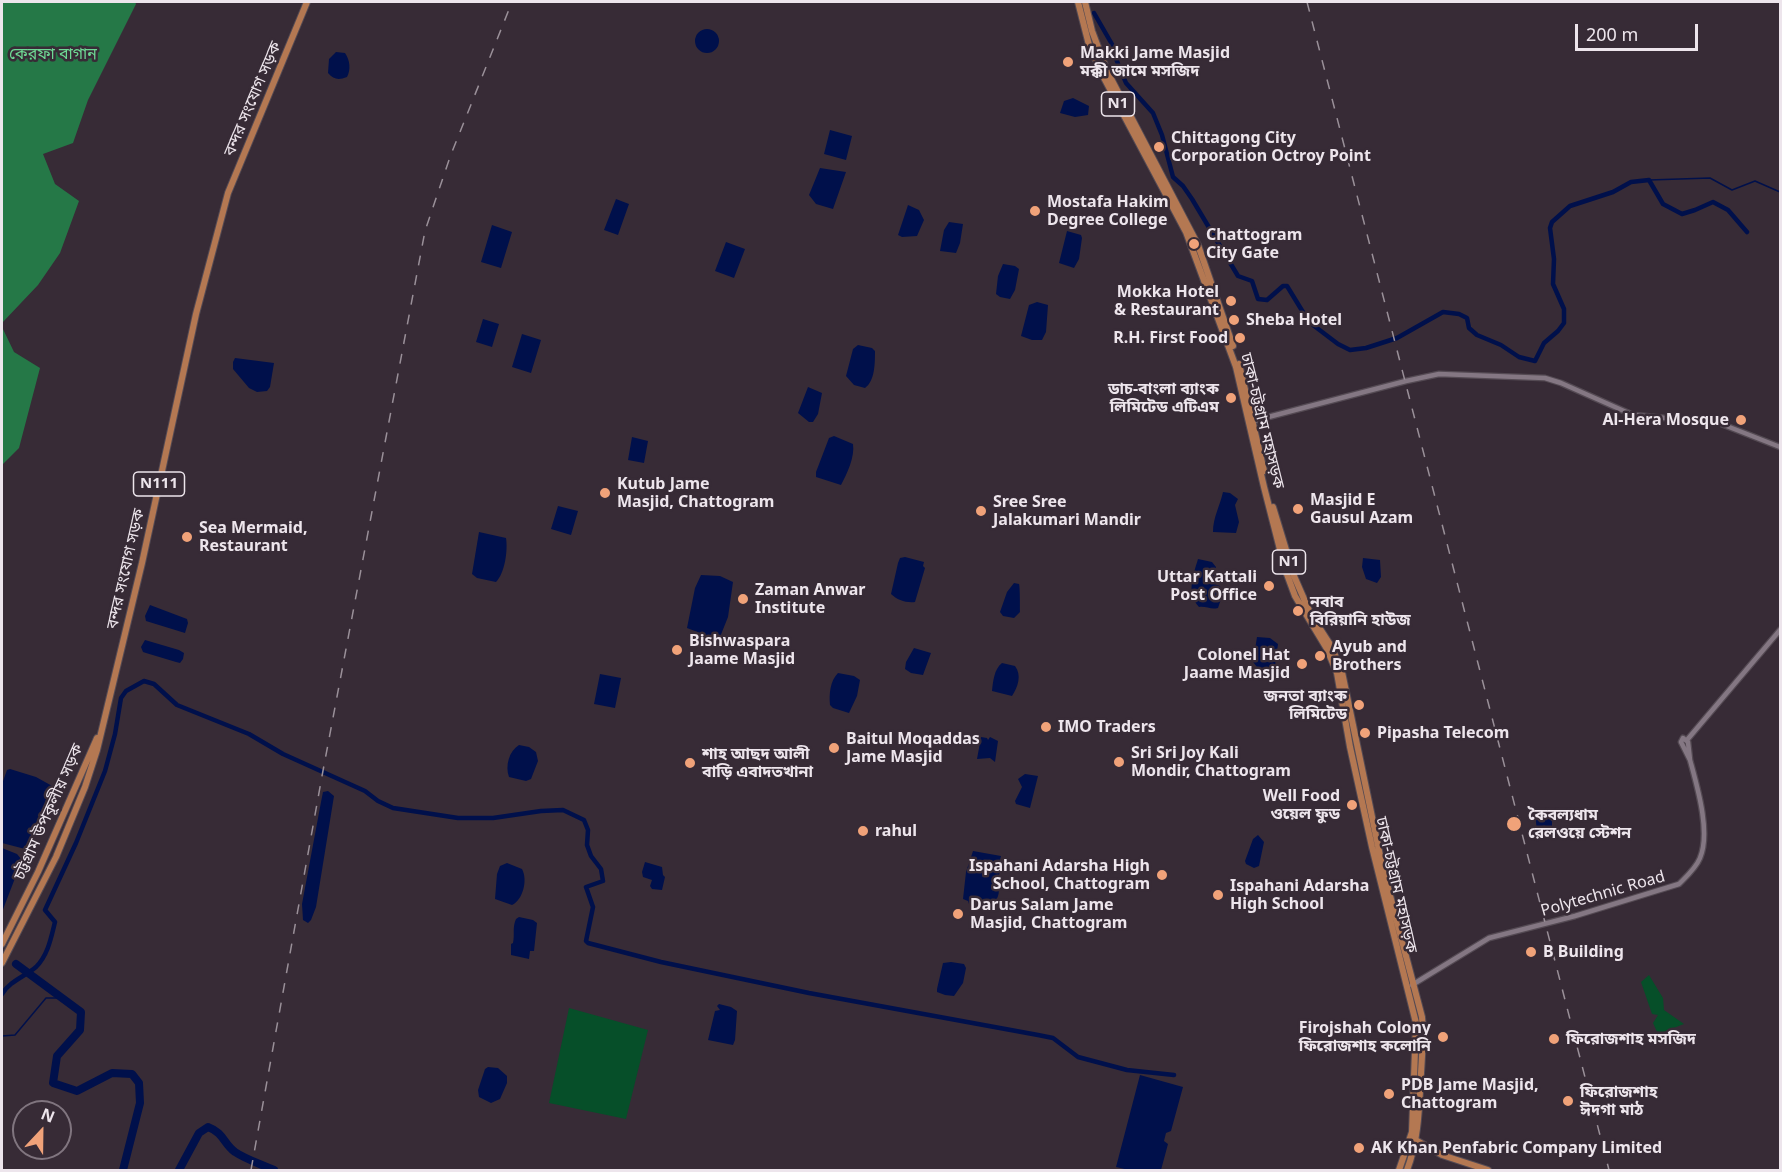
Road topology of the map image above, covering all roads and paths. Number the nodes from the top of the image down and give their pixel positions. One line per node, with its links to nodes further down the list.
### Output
1 (307, 2): 8 (highway, বন্দর সংযোগ সড়ক / N111)
2 (1078, 2): 4 (highway, ঢাকা-চট্টগ্রাম মহাসড়ক / N1)
3 (1085, 2): 4 (highway, ঢাকা-চট্টগ্রাম মহাসড়ক / N1)
4 (1211, 289): 5 (highway, ঢাকা-চট্টগ্রাম মহাসড়ক / N1); 11 (highway, ঢাকা-চট্টগ্রাম মহাসড়ক / N1)
5 (1253, 420): 6 (street); 11 (highway, ঢাকা-চট্টগ্রাম মহাসড়ক / N1)
6 (1780, 447)
7 (1780, 630): 11 (street, Polytechnic Road)
8 (104, 722): 9 (highway, চট্টগ্রাম উপকূলীয় সড়ক / N111); 10 (highway, বন্দর সংযোগ সড়ক / N111)
9 (2, 944)
10 (2, 963)
11 (1409, 985): 12 (highway, ঢাকা-চট্টগ্রাম মহাসড়ক / N1)
12 (1413, 1139): 13 (highway); 14 (highway); 15 (highway)
13 (1399, 1170)
14 (1407, 1170)
15 (1488, 1170)

